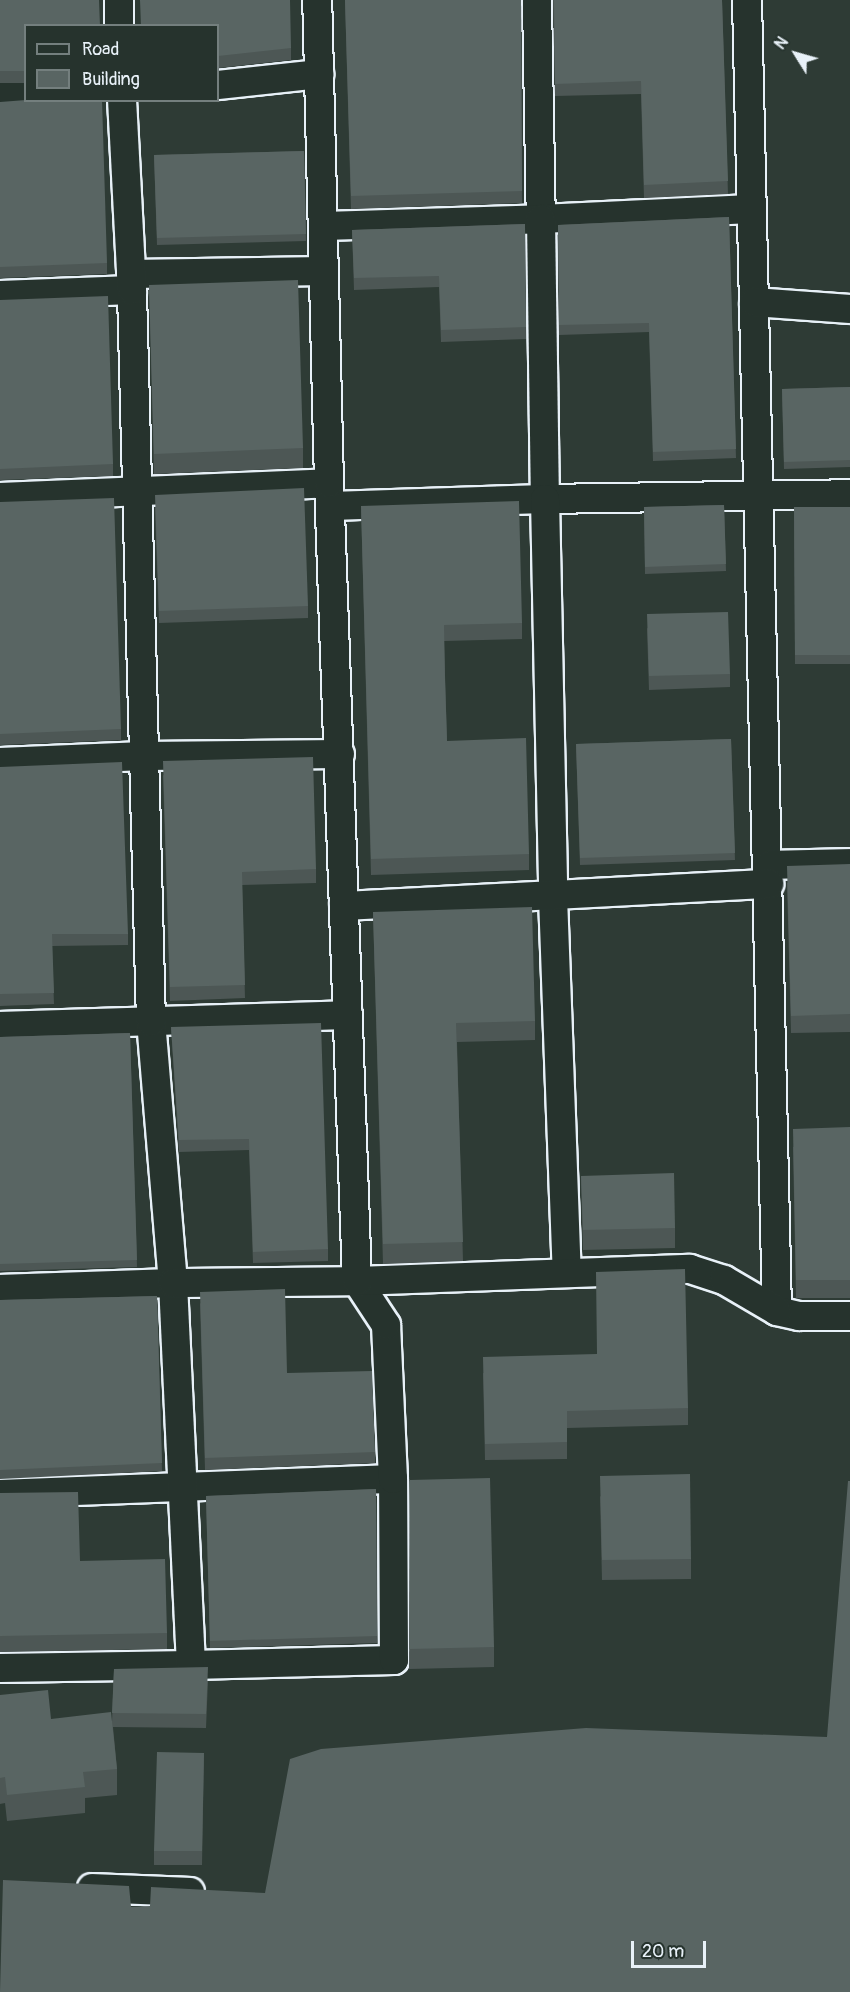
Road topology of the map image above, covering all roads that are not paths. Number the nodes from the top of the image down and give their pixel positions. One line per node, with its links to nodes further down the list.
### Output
1 (118, 0): 5 (street)
2 (317, 0): 6 (street)
3 (537, 0): 12 (street)
4 (747, 0): 11 (street)
5 (119, 24)
6 (319, 74): 7 (street); 13 (street)
7 (219, 85)
8 (0, 97): 9 (street)
9 (24, 97)
10 (122, 102): 15 (street)
11 (751, 209): 12 (street); 17 (street)
12 (541, 219): 13 (street); 24 (street)
13 (324, 226): 14 (street)
14 (324, 271): 15 (street); 22 (street)
15 (132, 282): 16 (street); 19 (street)
16 (0, 295)
17 (754, 302): 18 (street); 20 (street)
18 (850, 309)
19 (137, 493): 22 (street); 23 (street); 26 (street)
20 (760, 493): 21 (street); 24 (street); 29 (street)
21 (850, 494)
22 (330, 495): 24 (street); 25 (street)
23 (0, 497)
24 (545, 499): 30 (street)
25 (340, 754): 26 (street); 31 (street)
26 (144, 756): 27 (street); 33 (street)
27 (0, 762)
28 (850, 863): 29 (street)
29 (769, 875): 30 (street); 39 (street)
30 (553, 897): 31 (street); 35 (street)
31 (344, 906): 32 (street)
32 (348, 1015): 33 (street); 36 (street)
33 (150, 1022): 34 (street); 37 (street)
34 (0, 1026)
35 (567, 1271): 36 (street); 39 (street)
36 (357, 1281): 37 (street); 41 (street)
37 (173, 1283): 38 (street); 42 (street)
38 (0, 1290)
39 (777, 1311): 40 (street)
40 (850, 1316)
41 (393, 1479): 42 (street); 44 (street)
42 (185, 1489): 43 (street); 44 (street)
43 (0, 1494)
44 (191, 1665): 45 (street)
45 (0, 1668)
46 (69, 1887): 47 (street)
47 (220, 1893)

